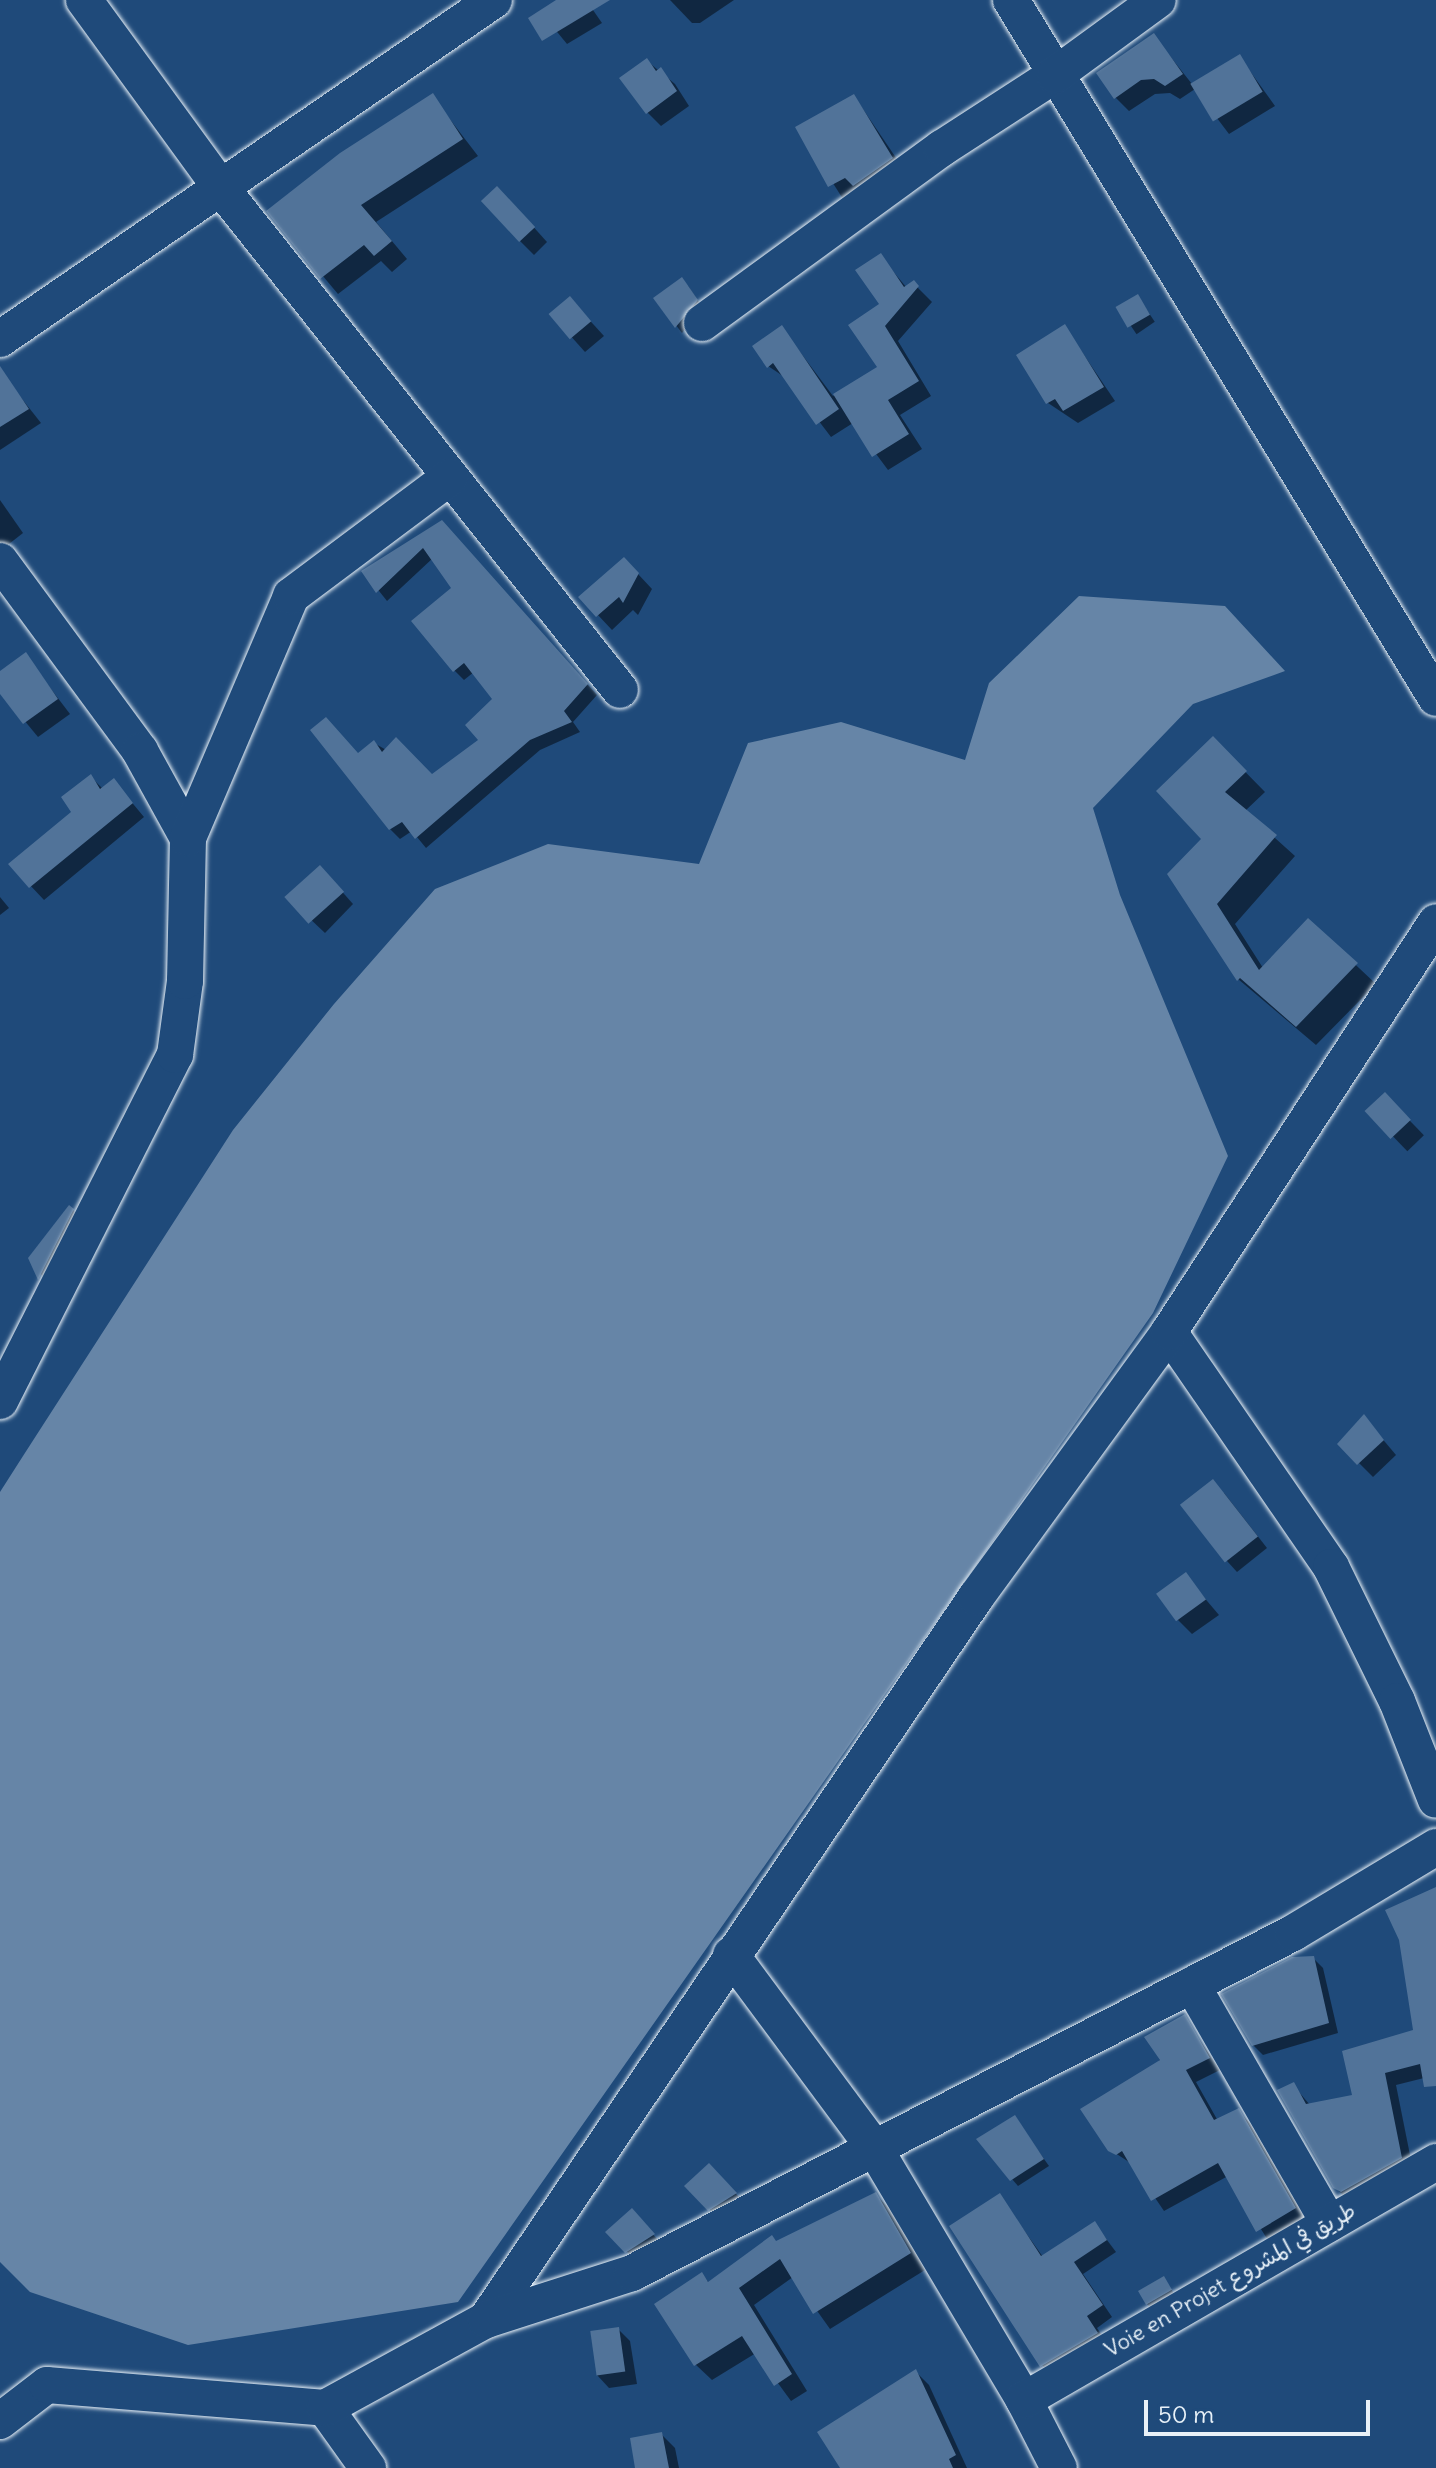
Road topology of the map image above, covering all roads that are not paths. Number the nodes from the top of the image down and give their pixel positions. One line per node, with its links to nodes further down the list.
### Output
1 (84, 0): 6 (street)
2 (494, 0): 6 (street)
3 (1011, 0): 5 (street)
4 (1158, 0): 5 (street)
5 (1055, 75): 7 (street); 12 (street)
6 (221, 188): 8 (street); 9 (street)
7 (702, 323)
8 (0, 339)
9 (450, 477): 11 (street); 13 (street)
10 (0, 561): 13 (street)
11 (620, 690)
12 (1436, 698)
13 (188, 838): 16 (street)
14 (1436, 922): 15 (street)
15 (1169, 1332): 17 (street); 19 (street)
16 (0, 1401)
17 (1436, 1800)
18 (1436, 1847): 20 (street)
19 (731, 1955): 21 (street); 24 (street)
20 (1192, 1985): 21 (street); 23 (street)
21 (875, 2149): 24 (street); 25 (street)
22 (1436, 2162): 23 (street, Voie en Projet طريق في المشروع)
23 (1329, 2223): 25 (street, Voie en Projet طريق في المشروع)
24 (486, 2320): 26 (street)
25 (1024, 2400): 29 (street)
26 (325, 2408): 27 (street); 28 (street)
27 (0, 2421)
28 (368, 2468)
29 (1059, 2468)

